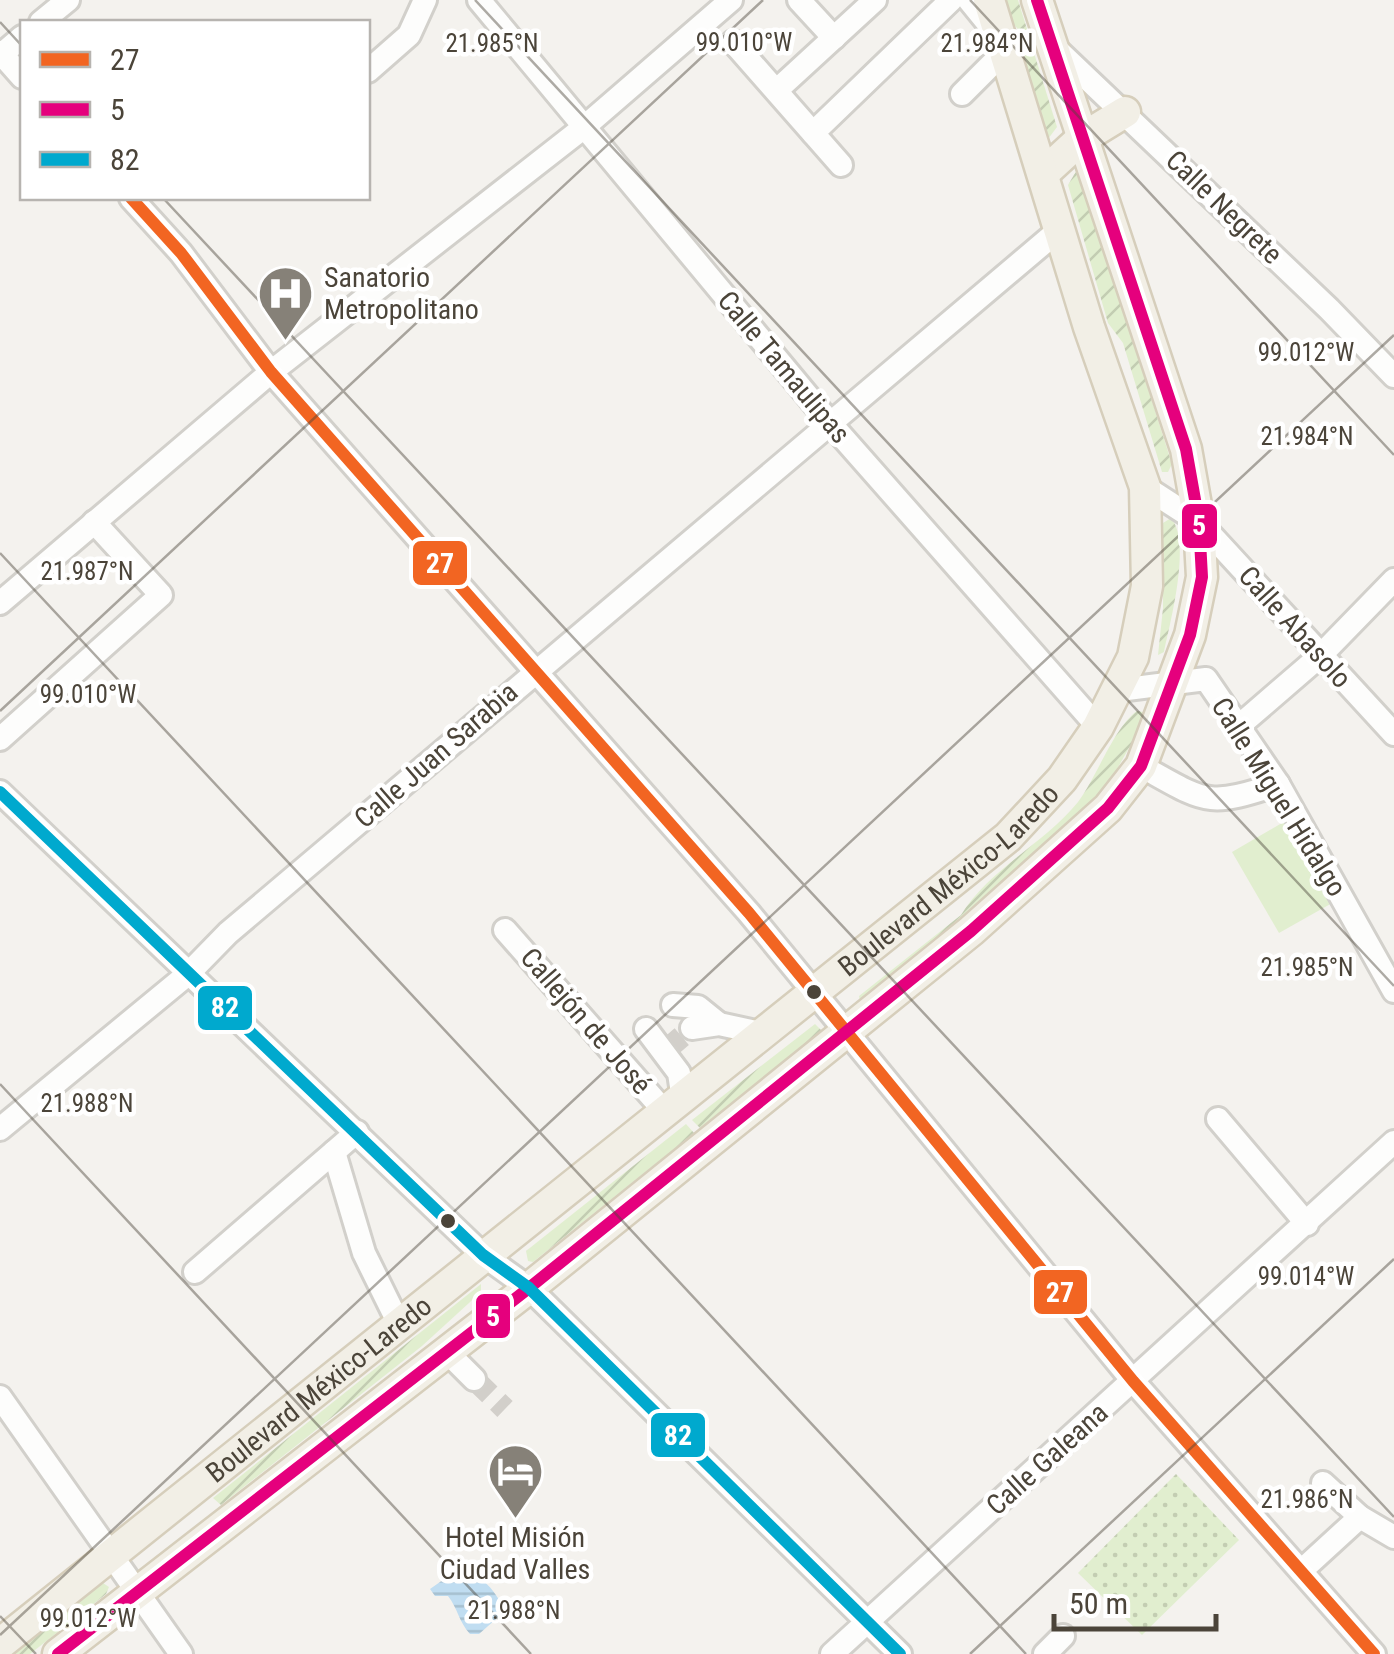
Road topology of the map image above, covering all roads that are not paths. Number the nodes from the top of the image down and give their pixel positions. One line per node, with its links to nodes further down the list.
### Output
1 (68, 0): 11 (street)
2 (425, 0): 17 (street)
3 (479, 0): 22 (street, Calle Tamaulipas)
4 (731, 0): 22 (street)
5 (798, 0): 12 (street)
6 (875, 0): 12 (street)
7 (951, 0): 23 (street)
8 (969, 0): 15 (street)
9 (989, 0): 15 (main road, Boulevard México-Laredo)
10 (1037, 0): 14 (main road, Boulevard México-Laredo)
11 (43, 20)
12 (834, 38): 19 (street)
13 (732, 42): 19 (street)
14 (1049, 43): 21 (street, Calle Negrete); 24 (main road, Boulevard México-Laredo)
15 (1004, 46): 20 (street); 26 (main road, Boulevard México-Laredo)
16 (1, 54): 18 (street)
17 (370, 69)
18 (20, 75)
19 (777, 90): 23 (street)
20 (962, 94)
21 (1125, 112): 24 (main road); 30 (street, Calle Negrete)
22 (583, 128): 29 (street); 31 (street, Calle Tamaulipas)
23 (814, 133): 25 (street)
24 (1082, 139): 26 (main road); 34 (main road, Boulevard México-Laredo)
25 (841, 165)
26 (1044, 173): 28 (main road, Boulevard México-Laredo)
27 (133, 200): 29 (street)
28 (1060, 230): 31 (street, Calle Juan Sarabia); 32 (main road, Boulevard México-Laredo)
29 (271, 372): 33 (street); 38 (street)
30 (1394, 376)
31 (831, 424): 38 (street, Calle Juan Sarabia); 42 (street, Calle Tamaulipas)
32 (1145, 487): 34 (street, Calle Abasolo); 40 (main road, Boulevard México-Laredo)
33 (94, 522): 36 (street); 44 (street)
34 (1199, 522): 37 (street, Calle Abasolo); 39 (main road, Boulevard México-Laredo)
35 (1394, 580): 37 (street)
36 (0, 603)
37 (1320, 656): 41 (street); 43 (street, Calle Abasolo)
38 (533, 671): 49 (street, Calle Juan Sarabia); 51 (street)
39 (1175, 680): 40 (street, Calle Miguel Hidalgo); 41 (street, Calle Miguel Hidalgo); 45 (main road, Boulevard México-Laredo)
40 (1119, 690): 42 (main road, Boulevard México-Laredo)
41 (1240, 725): 46 (street, Calle Miguel Hidalgo)
42 (1098, 727): 51 (main road, Boulevard México-Laredo)
43 (1394, 734)
44 (0, 739)
45 (1142, 766): 46 (street); 56 (main road, Boulevard México-Laredo)
46 (1278, 784): 50 (street, Calle Miguel Hidalgo)
47 (0, 792): 49 (street)
48 (506, 930): 58 (street, Callejón de José)
49 (188, 974): 60 (street, Calle Juan Sarabia); 61 (street)
50 (1394, 991)
51 (814, 993): 56 (street); 57 (main road, Boulevard México-Laredo)
52 (673, 1006): 53 (street)
53 (719, 1024): 54 (street); 57 (street)
54 (692, 1028)
55 (646, 1029): 58 (street)
56 (845, 1030): 67 (main road, Boulevard México-Laredo); 71 (street)
57 (765, 1034): 58 (main road, Boulevard México-Laredo)
58 (674, 1106): 65 (main road, Boulevard México-Laredo)
59 (1218, 1119): 64 (street)
60 (0, 1129)
61 (356, 1132): 63 (street); 65 (street)
62 (1394, 1142): 64 (street, Calle Galeana)
63 (334, 1152): 66 (street); 68 (street)
64 (1306, 1224): 71 (street, Calle Galeana)
65 (483, 1255): 67 (street); 68 (main road, Boulevard México-Laredo)
66 (196, 1272)
67 (530, 1288): 69 (main road, Boulevard México-Laredo); 79 (street)
68 (399, 1324): 76 (main road, Boulevard México-Laredo)
69 (447, 1352): 70 (street); 78 (main road, Boulevard México-Laredo)
70 (474, 1378)
71 (1133, 1380): 77 (street); 79 (street, Calle Galeana)
72 (0, 1397): 76 (street)
73 (1323, 1483): 74 (street)
74 (1360, 1517): 75 (street); 77 (street)
75 (1394, 1537)
76 (110, 1558): 78 (street); 81 (main road, Boulevard México-Laredo)
77 (1301, 1570): 87 (street)
78 (136, 1590): 82 (main road, Boulevard México-Laredo); 83 (street)
79 (866, 1623): 84 (street, Calle Galeana); 85 (street)
80 (1062, 1636): 86 (street)
81 (0, 1644)
82 (58, 1654)
83 (180, 1654)
84 (832, 1654)
85 (900, 1654)
86 (1045, 1654)
87 (1374, 1654)

